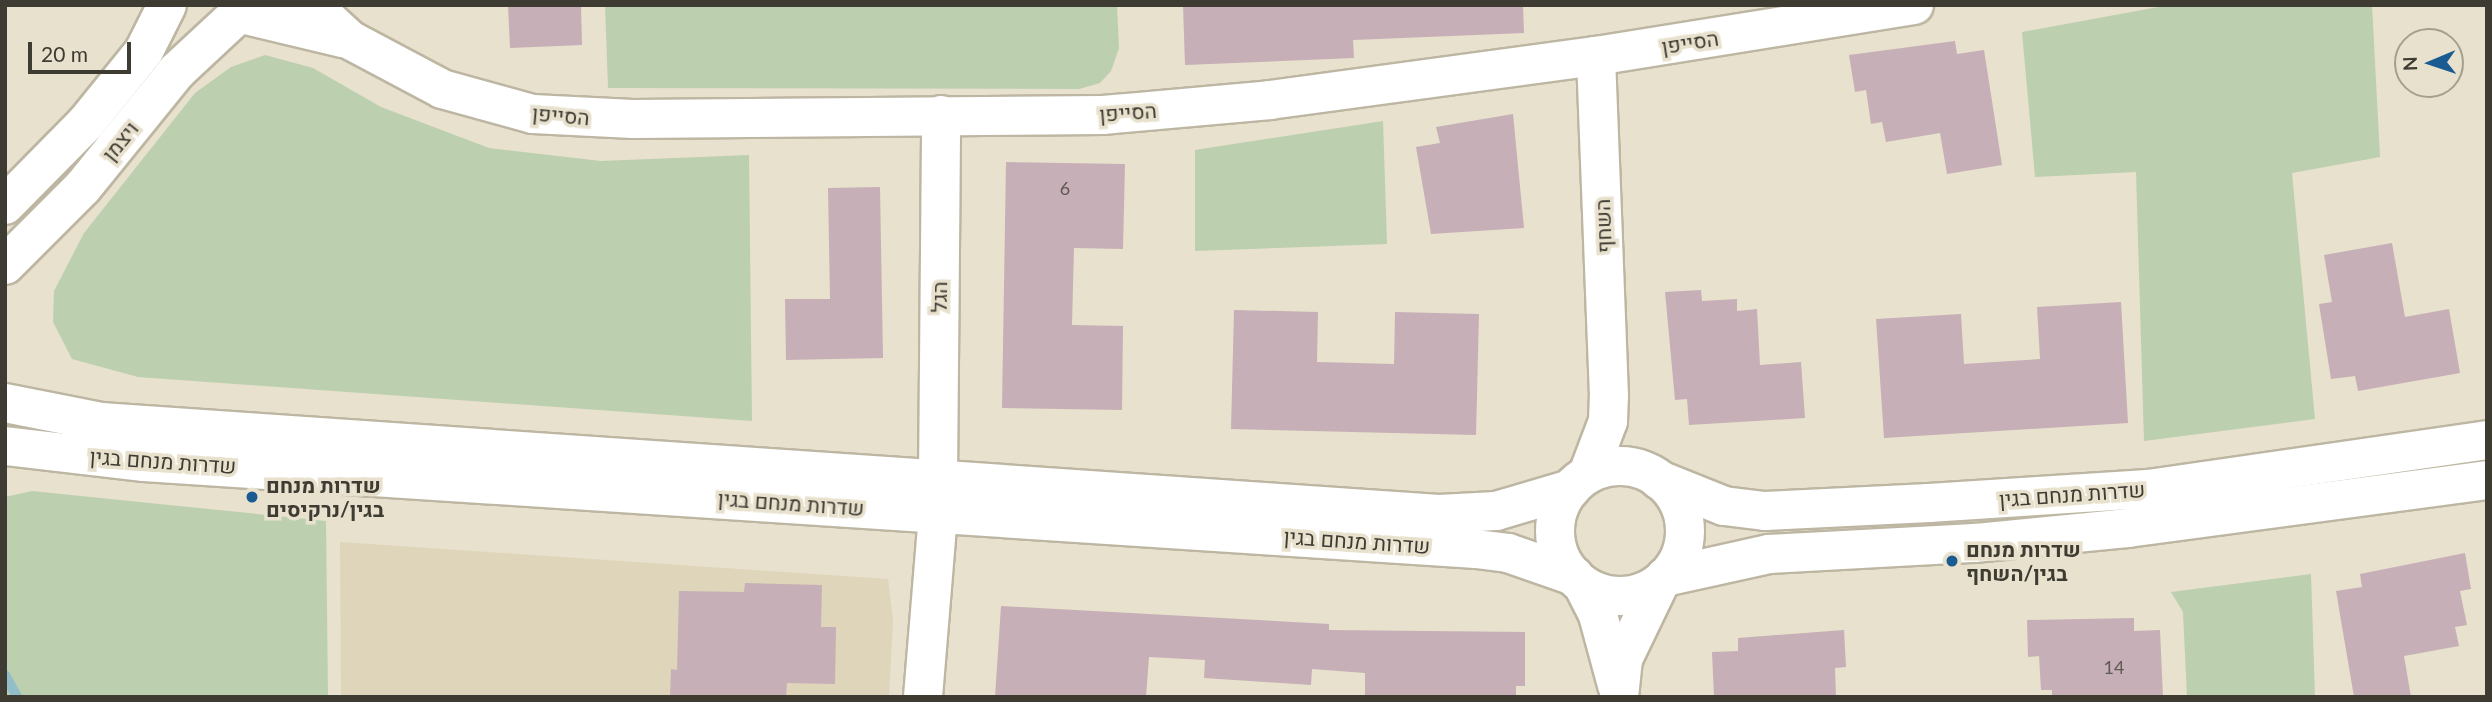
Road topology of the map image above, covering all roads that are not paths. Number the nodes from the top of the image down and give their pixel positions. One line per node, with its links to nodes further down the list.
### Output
1 (167, 5): 8 (street, ויצמן)
2 (312, 5): 5 (street, הסייפן)
3 (1914, 5): 6 (street, הסייפן)
4 (236, 11): 5 (street, הסייפן); 10 (street, ויצמן)
5 (350, 40): 7 (street, הסייפן)
6 (1596, 56): 7 (street, הסייפן); 12 (street, השחף)
7 (941, 115): 19 (street, הגל)
8 (19, 183): 9 (street, ויצמן)
9 (5, 205)
10 (5, 265)
11 (5, 371): 13 (street)
12 (1609, 396): 16 (street, השחף); 18 (street, השחף)
13 (21, 407): 19 (street, שדרות מנחם בגין)
14 (2487, 440): 16 (street, שדרות מנחם בגין)
15 (5, 446): 19 (street, שדרות מנחם בגין)
16 (1650, 475): 18 (street); 21 (street)
17 (2487, 480): 21 (street, שדרות מנחם בגין)
18 (1579, 482): 19 (street, שדרות מנחם בגין); 20 (street)
19 (938, 496): 20 (street, שדרות מנחם בגין); 23 (street, הגל)
20 (1578, 580): 21 (street); 22 (street)
21 (1663, 580): 22 (street)
22 (1619, 695)
23 (923, 697)

